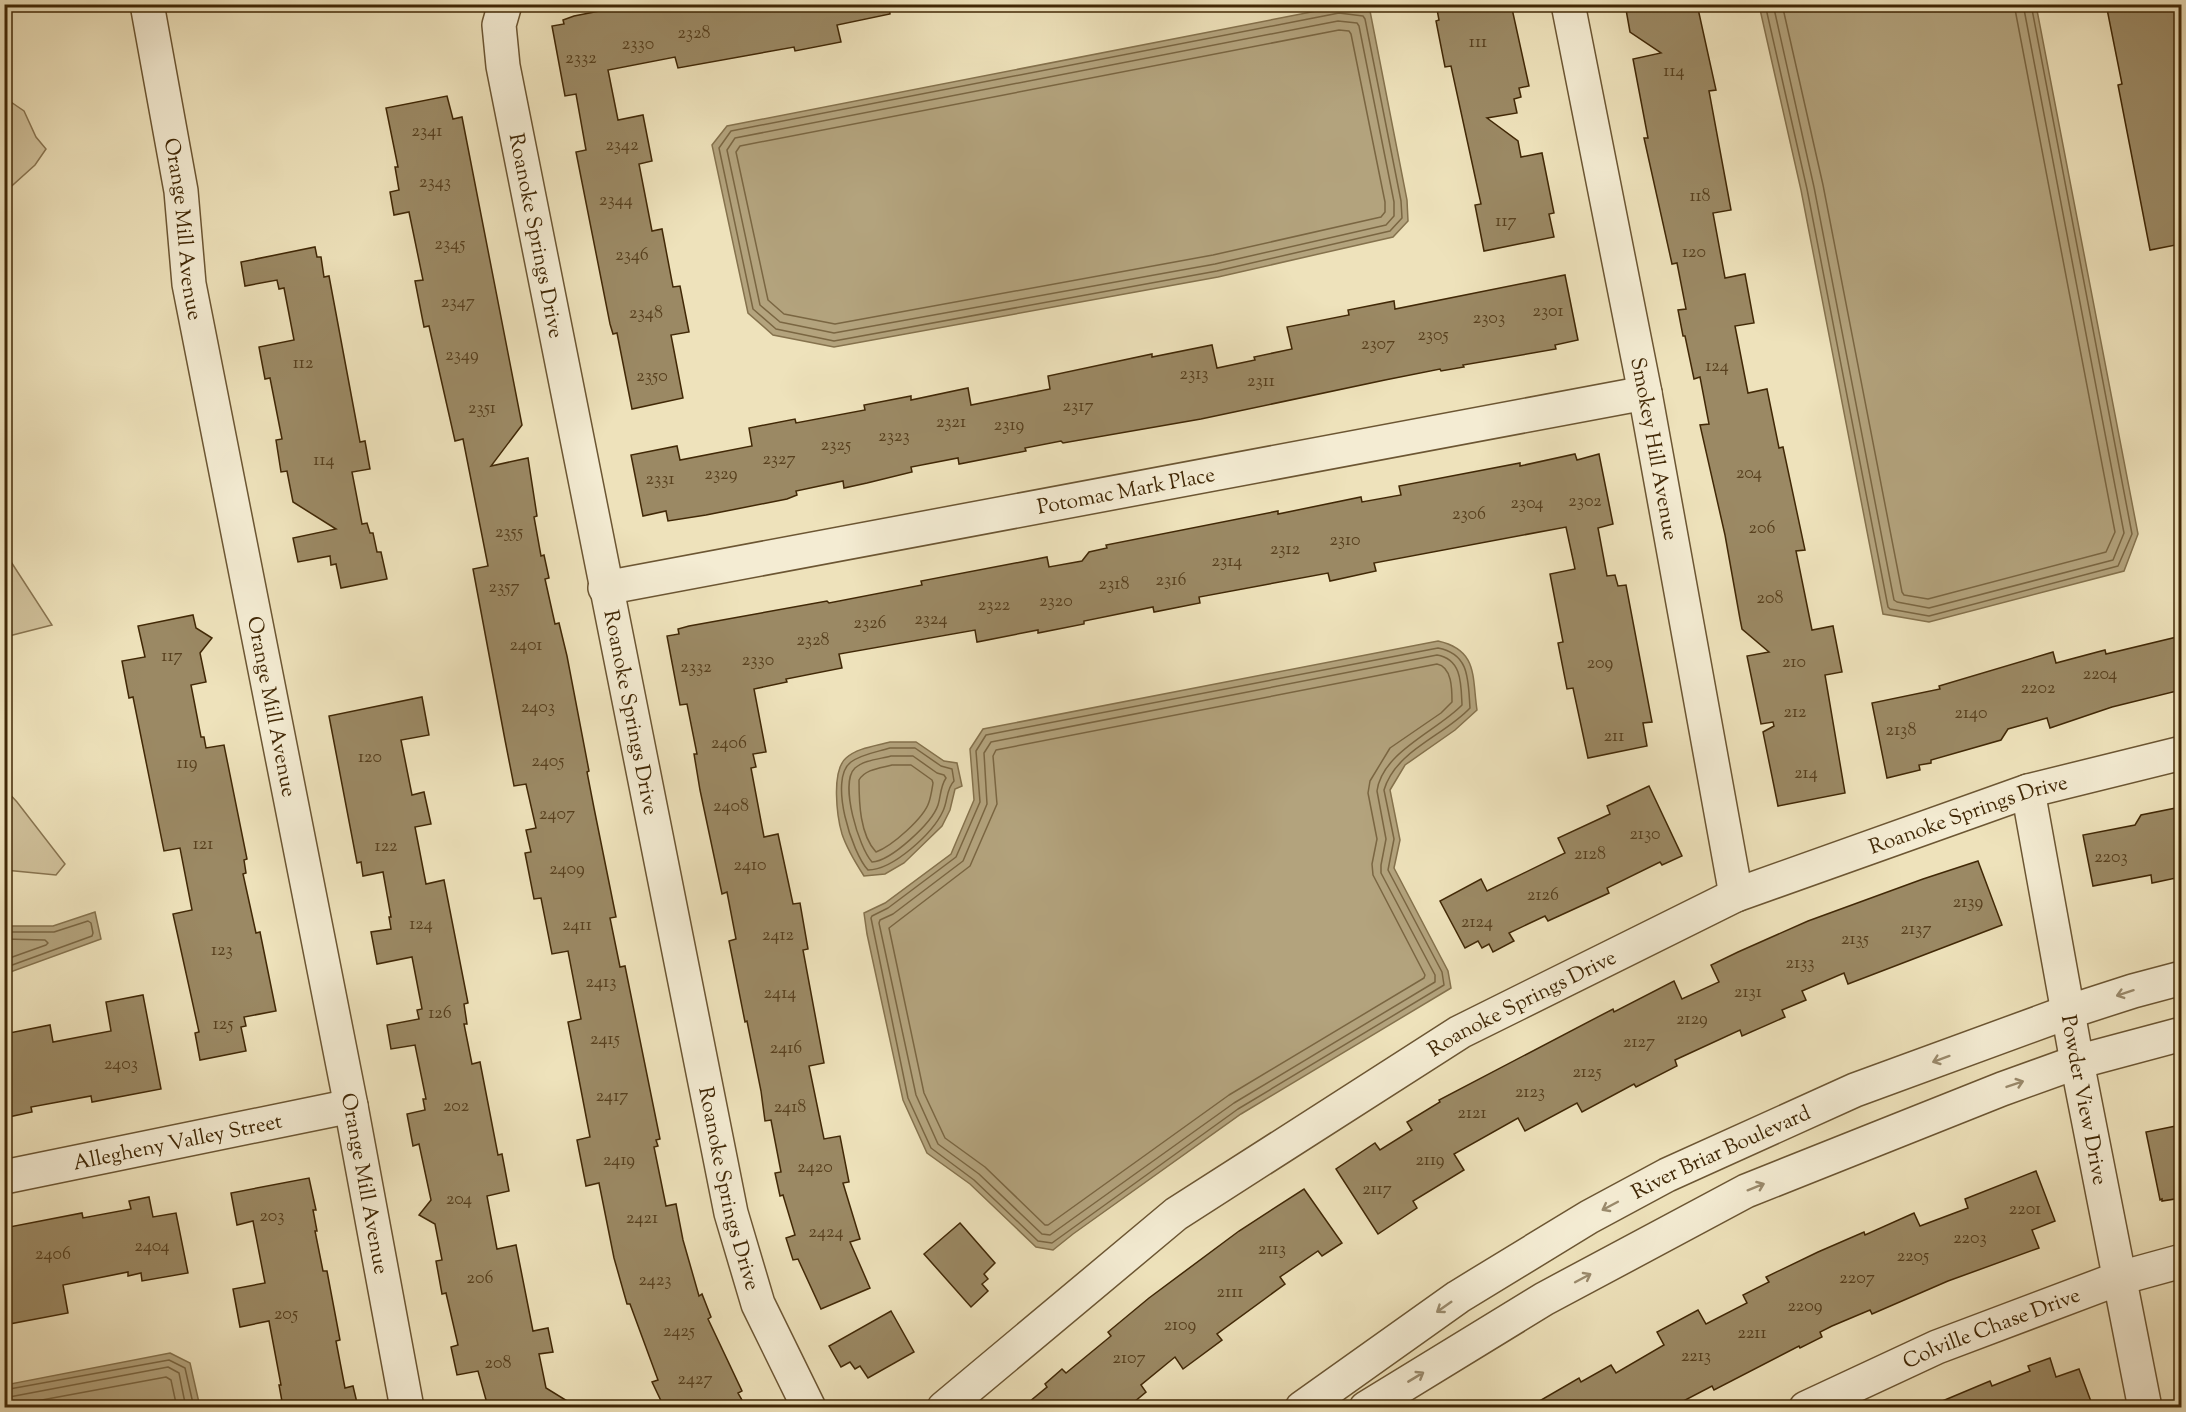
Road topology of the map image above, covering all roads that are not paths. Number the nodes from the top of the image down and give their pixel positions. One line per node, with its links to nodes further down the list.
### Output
1 (147, 4): 13 (street, Orange Mill Avenue)
2 (504, 4): 5 (street, Roanoke Springs Drive)
3 (1568, 4): 4 (street, Smokey Hill Avenue)
4 (1645, 393): 5 (street, Potomac Mark Place); 8 (street, Smokey Hill Avenue)
5 (605, 588): 18 (street, Roanoke Springs Drive)
6 (2181, 753): 7 (street, Roanoke Springs Drive)
7 (2028, 791): 8 (street, Roanoke Springs Drive); 10 (street, Powder View Drive)
8 (1736, 895): 19 (street, Roanoke Springs Drive)
9 (2181, 978): 10 (street, River Briar Boulevard, one-way to 10)
10 (2068, 1012): 12 (street, Powder View Drive); 20 (street, River Briar Boulevard, one-way to 20)
11 (2181, 1034): 12 (street)
12 (2077, 1062): 16 (street, Powder View Drive); 21 (street, one-way to 12)
13 (351, 1106): 14 (street, Allegheny Valley Street); 17 (street, Orange Mill Avenue)
14 (4, 1177)
15 (2181, 1261): 16 (street, Colville Chase Drive)
16 (2120, 1278): 22 (street, Colville Chase Drive); 23 (street, Powder View Drive)
17 (407, 1407)
18 (809, 1407)
19 (944, 1407)
20 (1302, 1407)
21 (1366, 1407)
22 (1806, 1407)
23 (2145, 1407)

